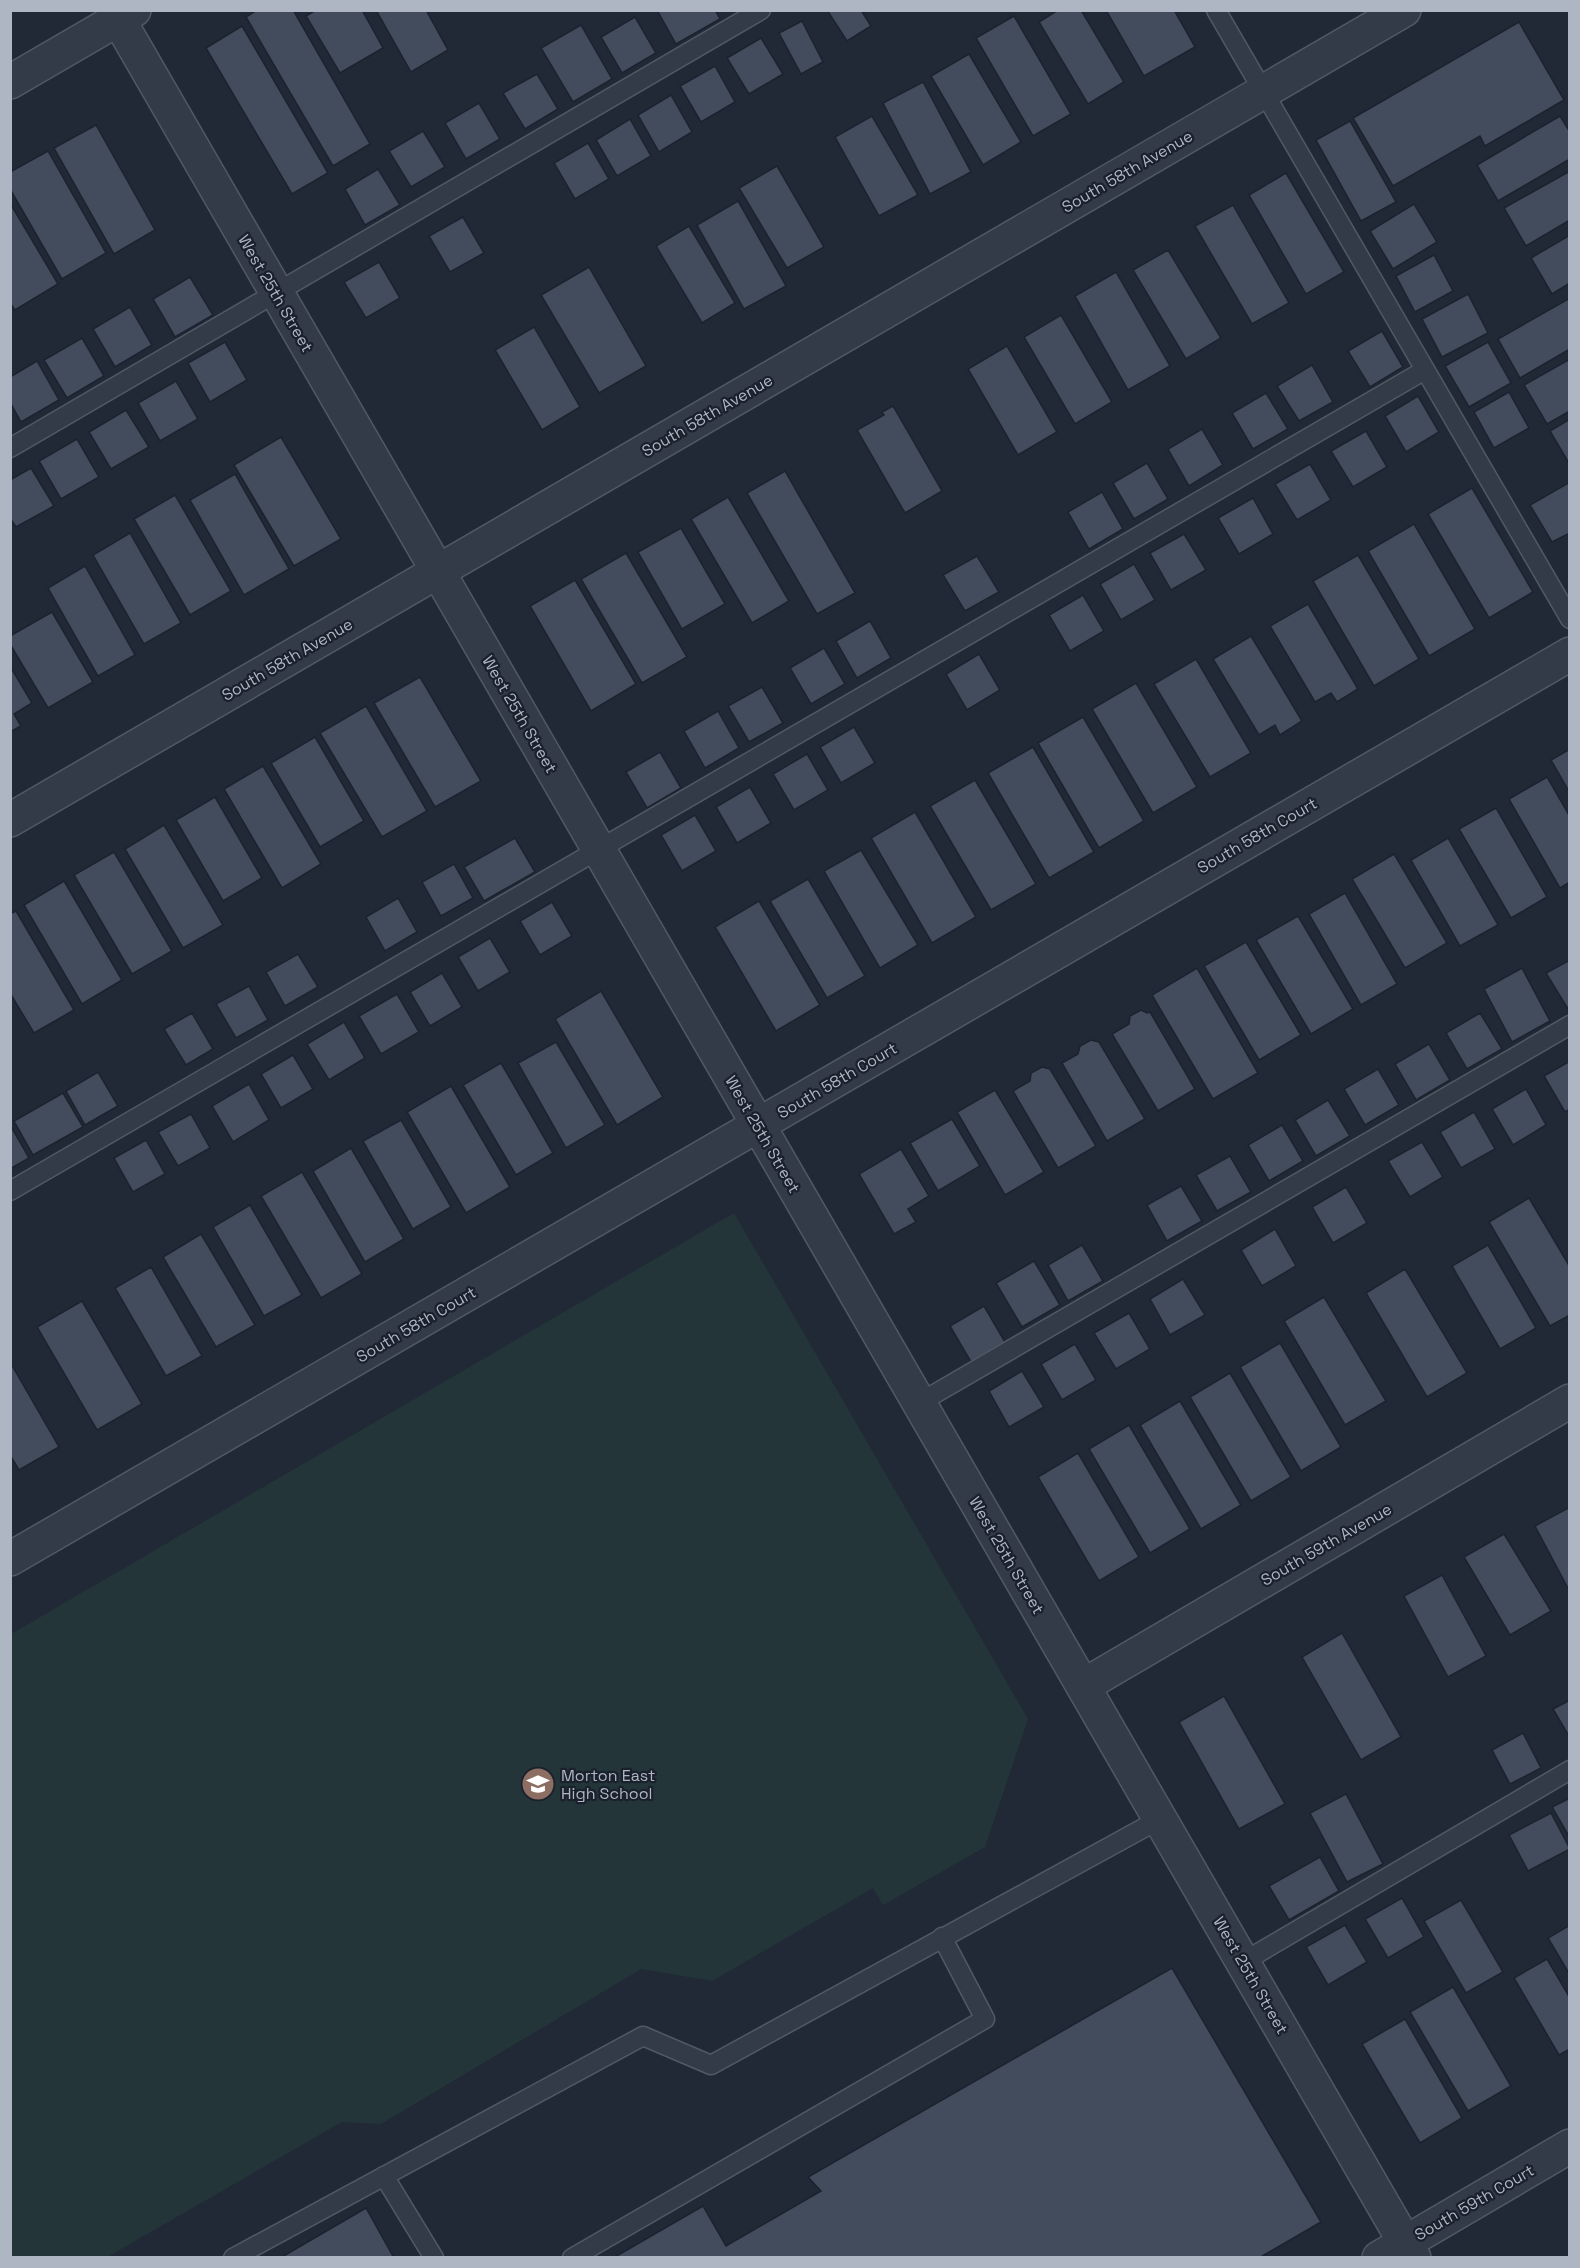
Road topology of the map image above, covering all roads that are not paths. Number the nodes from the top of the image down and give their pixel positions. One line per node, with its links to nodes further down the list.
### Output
1 (761, 10): 7 (lane)
2 (1216, 10): 6 (lane)
3 (1404, 10): 6 (street, South 58th Avenue)
4 (122, 14): 5 (street); 7 (street, West 25th Street)
5 (10, 82)
6 (1263, 92): 8 (lane); 10 (street, South 58th Avenue)
7 (276, 293): 9 (lane); 10 (street, West 25th Street)
8 (1425, 370): 11 (lane); 14 (lane)
9 (10, 448)
10 (438, 572): 13 (street, South 58th Avenue); 14 (street, West 25th Street)
11 (1569, 619)
12 (1569, 654): 16 (street, South 58th Court)
13 (10, 820)
14 (599, 850): 16 (street, West 25th Street); 17 (lane)
15 (1569, 1025): 19 (lane)
16 (758, 1125): 19 (street, West 25th Street); 20 (street, South 58th Court)
17 (10, 1191)
18 (1569, 1401): 21 (street, South 59th Avenue)
19 (920, 1403): 21 (street, West 25th Street)
20 (10, 1559)
21 (1083, 1686): 23 (street, West 25th Street)
22 (1569, 1770): 25 (lane)
23 (1160, 1819): 24 (lane); 25 (street, West 25th Street)
24 (942, 1937): 27 (lane); 31 (lane)
25 (1243, 1962): 28 (street, West 25th Street)
26 (1569, 2146): 28 (street, South 59th Court)
27 (384, 2176): 29 (lane); 30 (lane)
28 (1399, 2252)
29 (233, 2258)
30 (434, 2258)
31 (572, 2258)

